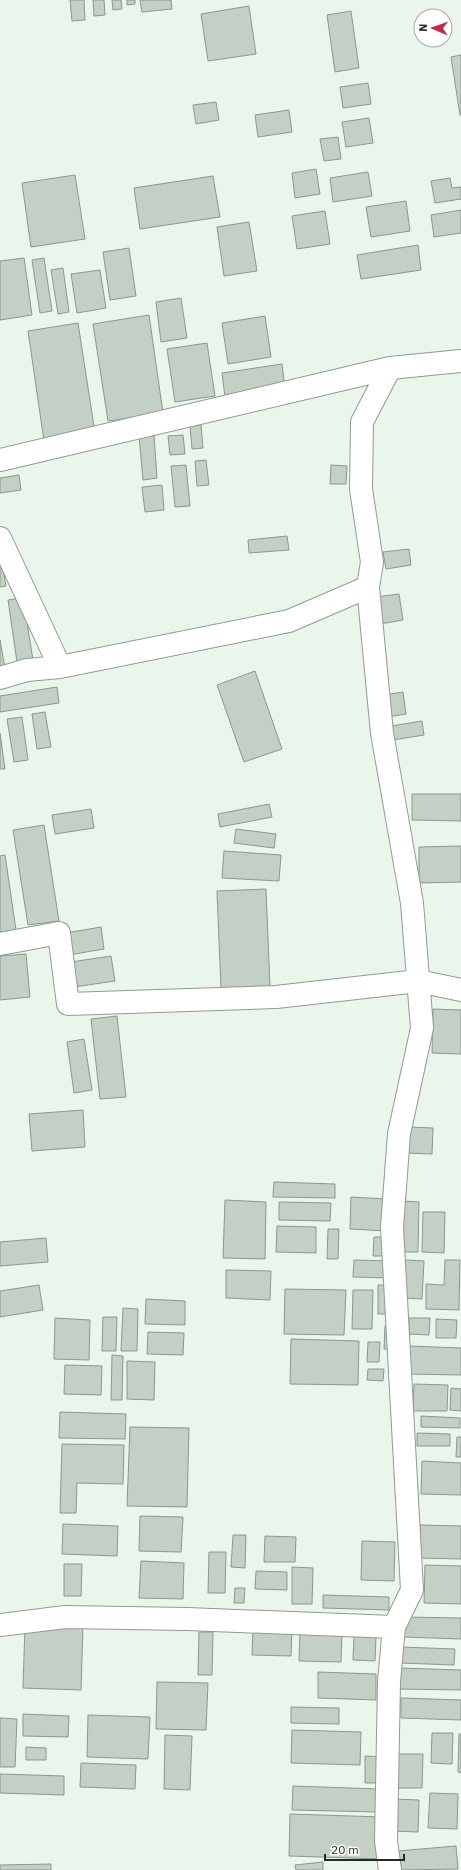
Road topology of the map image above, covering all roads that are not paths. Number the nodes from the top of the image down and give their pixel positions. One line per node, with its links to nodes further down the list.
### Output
1 (461, 361): 2 (street)
2 (390, 368): 3 (street); 5 (street)
3 (0, 460)
4 (0, 538): 6 (street)
5 (368, 587): 6 (street); 9 (street)
6 (60, 667): 7 (street)
7 (0, 678)
8 (0, 944): 9 (street)
9 (418, 981): 10 (street); 12 (street)
10 (461, 990)
11 (0, 1625): 12 (street)
12 (394, 1627): 13 (street)
13 (390, 1870)

